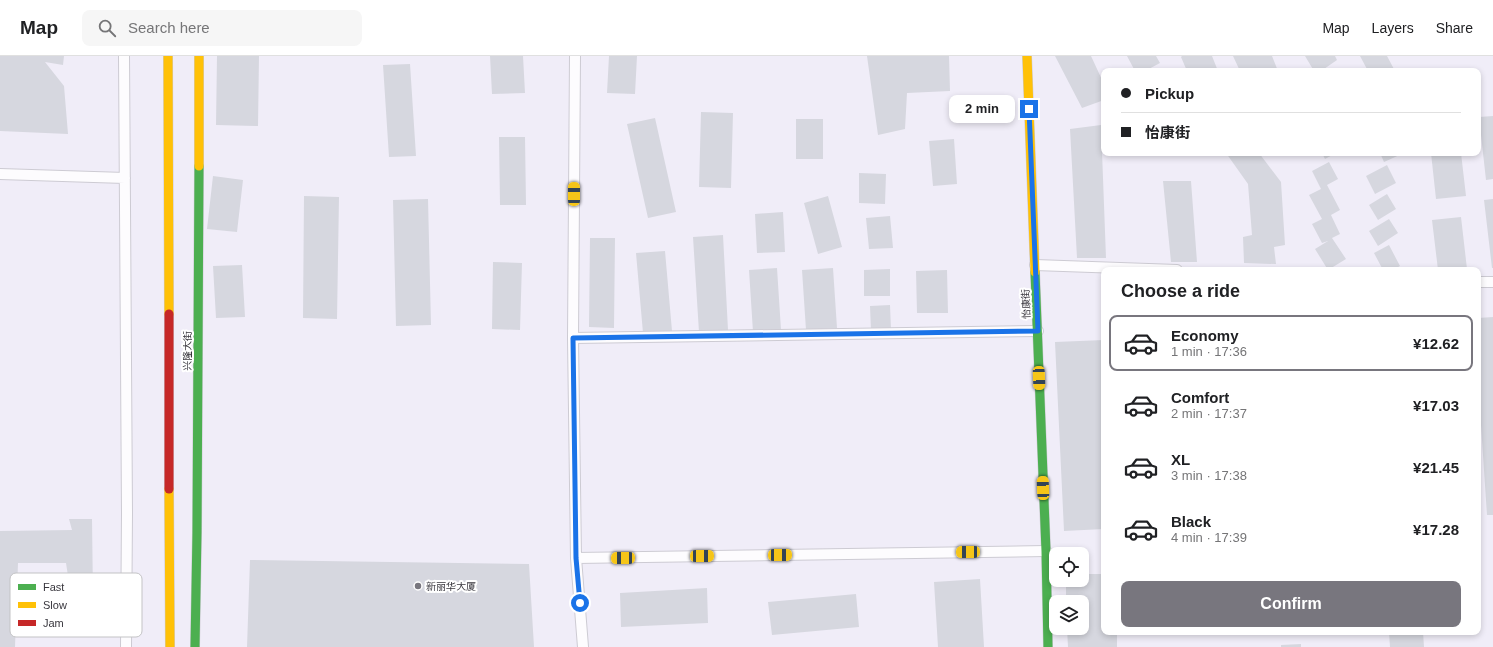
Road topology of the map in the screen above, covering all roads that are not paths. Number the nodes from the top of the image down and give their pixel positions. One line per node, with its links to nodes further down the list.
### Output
1 (124, 56): 7 (street)
2 (168, 56): 19 (main road, 兴隆大街)
3 (199, 56): 20 (main road, 兴隆大街)
4 (575, 56): 13 (street)
5 (1027, 56): 8 (main road, 怡康街)
6 (0, 174): 7 (street)
7 (124, 178): 16 (street)
8 (1035, 265): 9 (street); 12 (main road, 怡康街)
9 (1101, 267)
10 (1481, 282): 11 (street)
11 (1493, 282)
12 (1038, 331): 13 (street); 14 (main road, 怡康街)
13 (573, 338): 15 (street)
14 (1046, 551): 15 (street); 22 (main road, 怡康街)
15 (576, 558): 21 (street)
16 (127, 573)
17 (126, 637): 18 (street)
18 (126, 647)
19 (170, 647)
20 (195, 647)
21 (583, 647)
22 (1048, 647)

